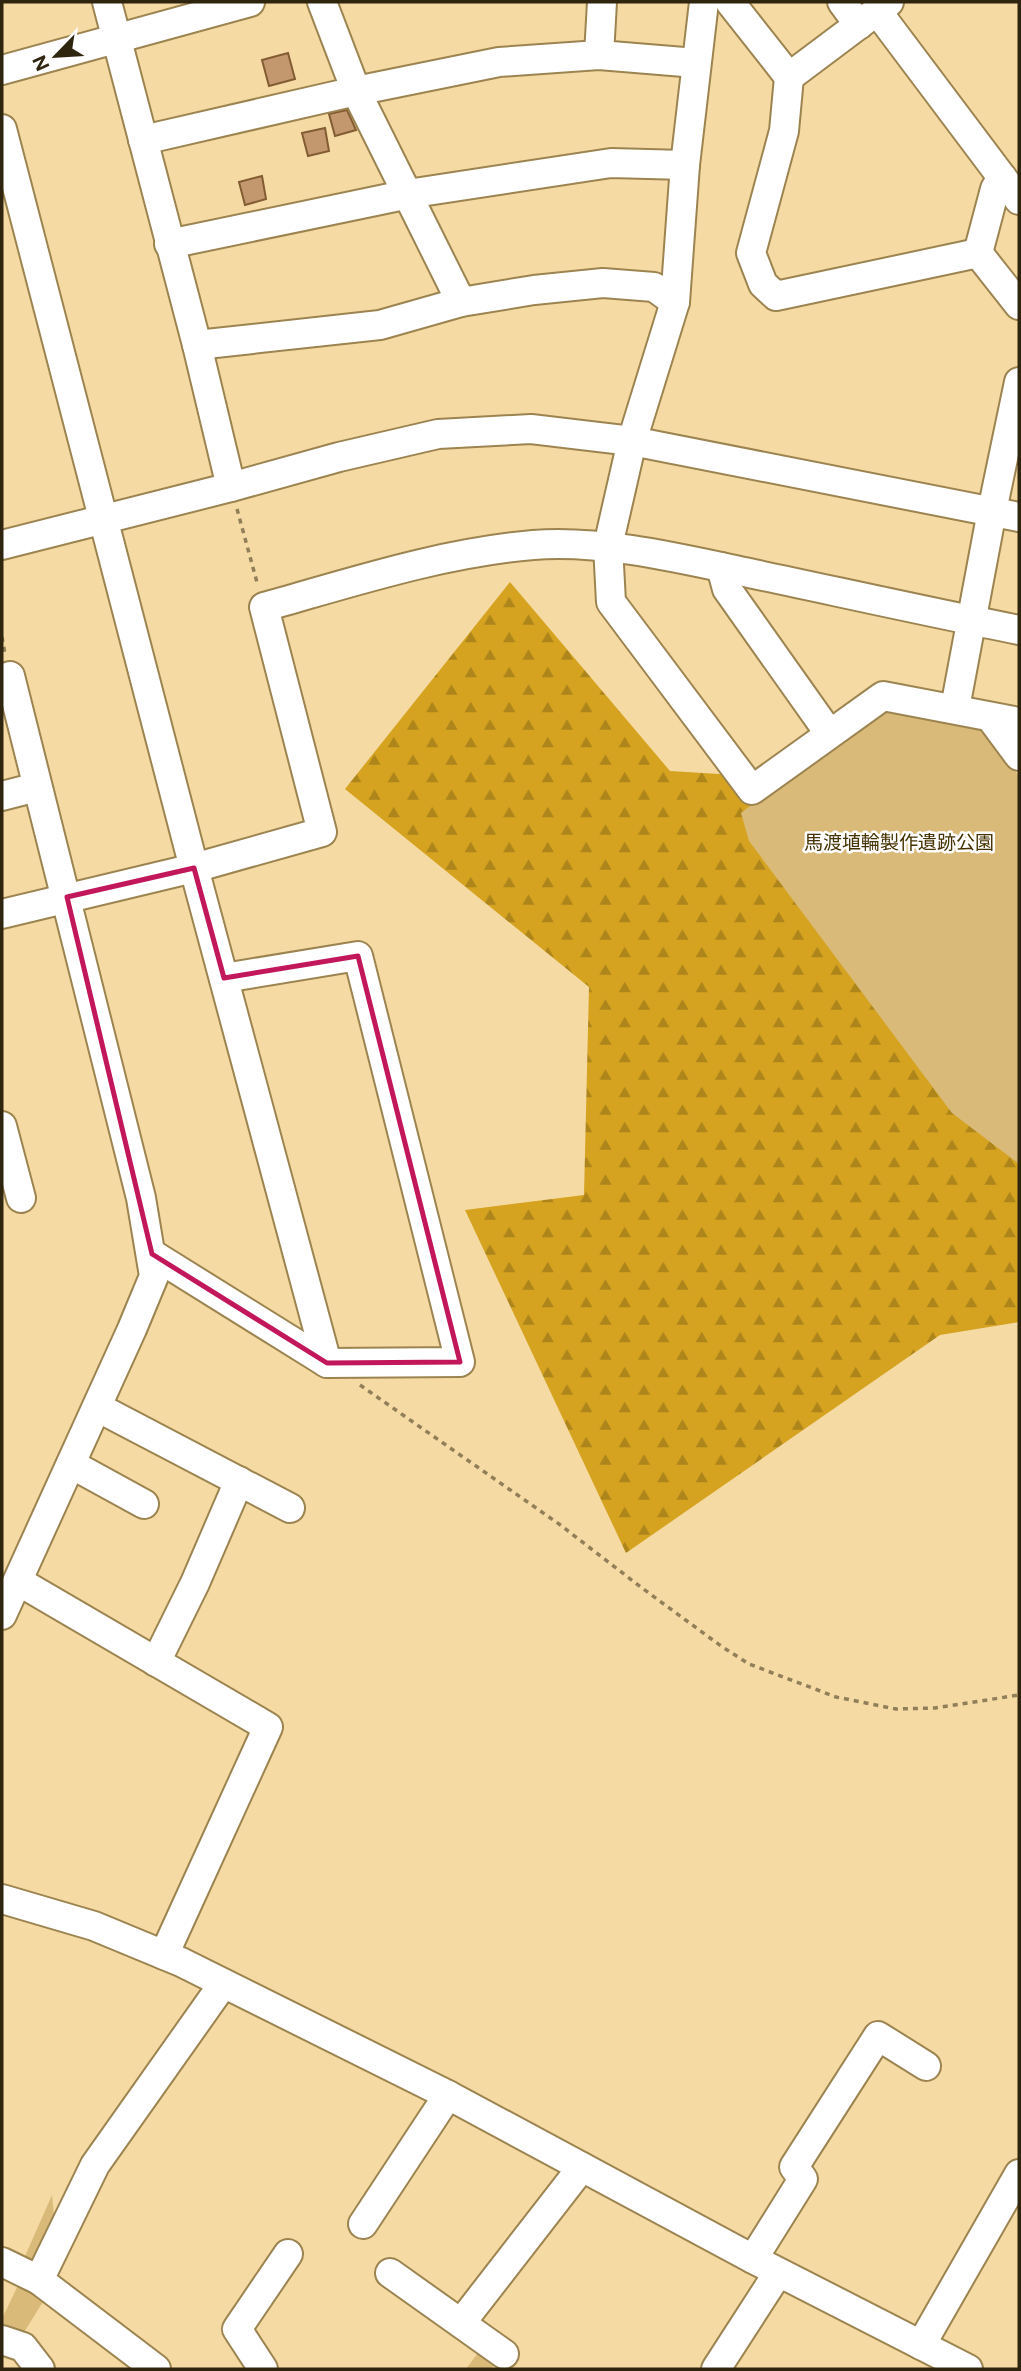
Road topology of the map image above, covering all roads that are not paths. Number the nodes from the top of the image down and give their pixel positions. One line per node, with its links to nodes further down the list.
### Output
1 (107, 2): 9 (street)
2 (322, 2): 14 (street)
3 (602, 2): 10 (street)
4 (705, 2): 11 (street)
5 (730, 2): 13 (street)
6 (842, 2): 8 (street)
7 (236, 4): 9 (street)
8 (875, 13): 13 (street); 18 (street)
9 (117, 39): 12 (street); 16 (street)
10 (599, 55): 11 (street); 14 (street)
11 (696, 63): 17 (street)
12 (2, 70)
13 (789, 77): 22 (street)
14 (356, 91): 16 (street); 19 (street)
15 (2, 128): 31 (street)
16 (143, 141): 21 (street)
17 (685, 165): 19 (street); 24 (street)
18 (1002, 177): 20 (street); 22 (street)
19 (407, 195): 21 (street); 23 (street)
20 (1019, 200)
21 (169, 244): 26 (street)
22 (978, 253): 25 (street)
23 (461, 302): 24 (street); 26 (street)
24 (675, 302): 28 (street)
25 (1019, 305)
26 (197, 345): 29 (street)
27 (1019, 382): 30 (street)
28 (632, 441): 29 (street); 30 (street); 33 (street)
29 (231, 487): 31 (street)
30 (1006, 514): 35 (street)
31 (104, 519): 32 (street); 45 (street)
32 (2, 545)
33 (608, 546): 34 (street); 41 (street); 45 (street)
34 (721, 567): 35 (street); 41 (street)
35 (973, 621): 36 (street); 38 (street)
36 (1019, 629)
37 (2, 678): 43 (street)
38 (956, 708): 39 (street); 41 (street)
39 (990, 717): 40 (street); 42 (street)
40 (1019, 722)
41 (829, 733)
42 (1019, 756)
43 (37, 787): 44 (street); 46 (street)
44 (2, 796)
45 (194, 868): 46 (street); 48 (street)
46 (67, 897): 47 (street); 51 (street)
47 (2, 914)
48 (224, 978): 52 (street); 52 (street)
49 (2, 1126): 50 (street)
50 (21, 1198)
51 (152, 1254): 52 (street); 53 (street)
52 (327, 1363)
53 (97, 1407): 54 (street); 55 (street)
54 (71, 1464): 56 (street); 58 (street)
55 (239, 1481): 57 (street); 60 (street)
56 (144, 1504)
57 (290, 1508)
58 (18, 1581): 59 (street); 60 (street)
59 (2, 1615)
60 (156, 1662): 62 (street)
61 (2, 1899): 62 (street)
62 (163, 1955): 63 (street)
63 (223, 1984): 65 (street); 74 (street)
64 (926, 2066): 70 (street)
65 (448, 2095): 66 (street); 68 (street)
66 (582, 2167): 70 (street); 75 (street)
67 (1019, 2174): 77 (street)
68 (363, 2224)
69 (288, 2254): 81 (street)
70 (753, 2259): 73 (street)
71 (2, 2262): 74 (street)
72 (390, 2273): 75 (street)
73 (778, 2273): 77 (street); 82 (street)
74 (39, 2280): 80 (street)
75 (461, 2323): 78 (street)
76 (2, 2340): 79 (street)
77 (921, 2345): 83 (street)
78 (504, 2354)
79 (40, 2369)
80 (156, 2369)
81 (263, 2369)
82 (716, 2369)
83 (968, 2369)

